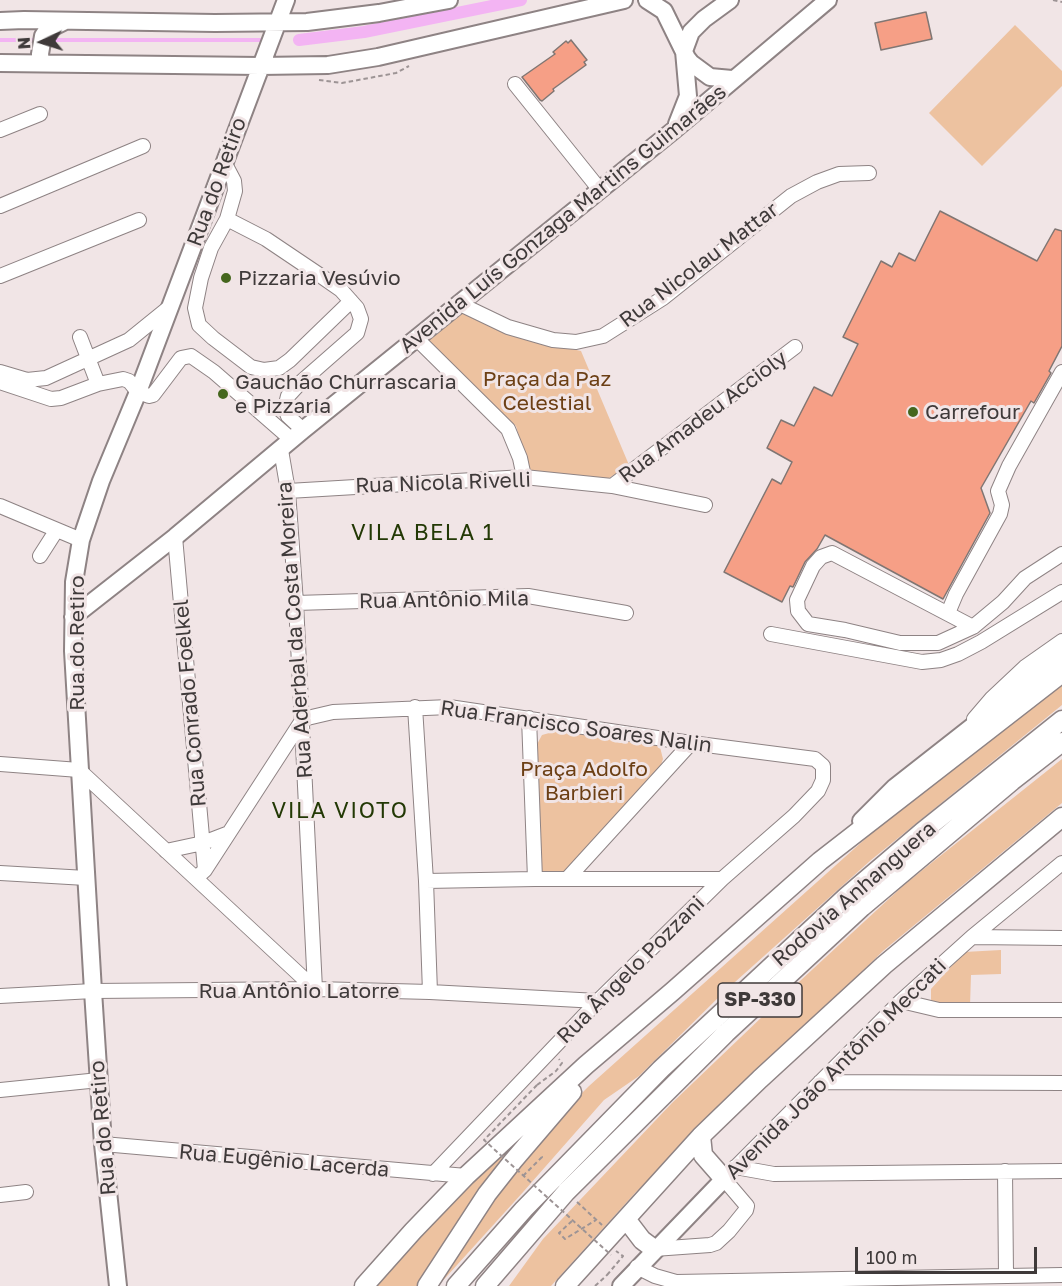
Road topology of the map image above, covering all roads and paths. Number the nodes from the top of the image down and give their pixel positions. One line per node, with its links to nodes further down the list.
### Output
1 (286, 0): 11 (main road, Rua do Retiro)
2 (449, 0): 11 (main road)
3 (624, 0): 14 (main road)
4 (647, 0): 12 (main road)
5 (730, 0): 12 (main road)
6 (828, 0): 16 (main road, Avenida Luís Gonzaga Martins Guimarães)
7 (1053, 0): 8 (path)
8 (1062, 2)
9 (0, 21): 10 (main road)
10 (66, 21): 11 (main road); 13 (main road)
11 (275, 27): 14 (main road, Rua do Retiro)
12 (684, 51): 16 (main road); 20 (main road)
13 (41, 58): 14 (main road); 15 (main road)
14 (262, 62): 22 (main road, Rua do Retiro)
15 (0, 63)
16 (732, 79): 20 (main road, Avenida Luís Gonzaga Martins Guimarães)
17 (515, 84): 24 (street)
18 (40, 114): 19 (street)
19 (0, 130)
20 (674, 130): 24 (main road, Avenida Luís Gonzaga Martins Guimarães)
21 (143, 146): 25 (street)
22 (224, 162): 26 (street); 31 (main road, Rua do Retiro)
23 (869, 173): 30 (street, Rua Nicolau Mattar)
24 (600, 190): 30 (main road, Avenida Luís Gonzaga Martins Guimarães)
25 (0, 206)
26 (227, 219): 29 (street); 29 (street)
27 (138, 220): 28 (street)
28 (0, 276)
29 (351, 302): 40 (street)
30 (460, 304): 33 (main road, Avenida Luís Gonzaga Martins Guimarães)
31 (171, 306): 35 (street); 39 (main road, Rua do Retiro)
32 (80, 337): 35 (street)
33 (417, 339): 40 (main road, Avenida Luís Gonzaga Martins Guimarães); 41 (street)
34 (795, 347): 42 (street, Rua Amadeu Accioly)
35 (89, 360): 37 (street); 38 (street)
36 (1062, 372): 53 (street)
37 (2, 378): 38 (street)
38 (98, 384): 39 (street)
39 (138, 392): 40 (street); 48 (main road, Rua do Retiro)
40 (292, 440): 43 (street, Rua Aderbal da Costa Moreira); 47 (main road, Avenida Luís Gonzaga Martins Guimarães)
41 (524, 477): 42 (street, Rua Nicola Rivelli); 43 (street, Rua Nicola Rivelli)
42 (612, 486): 45 (street, Rua Nicola Rivelli)
43 (288, 491): 52 (street, Rua Aderbal da Costa Moreira)
44 (0, 506): 46 (street)
45 (705, 506)
46 (56, 531): 48 (street); 50 (street)
47 (175, 537): 55 (main road, Avenida Luís Gonzaga Martins Guimarães); 75 (street, Rua Conrado Foelkel)
48 (81, 540): 55 (main road, Rua do Retiro)
49 (1062, 554): 57 (street)
50 (40, 556)
51 (1062, 592): 59 (street)
52 (296, 603): 54 (street, Rua Antônio Mila); 65 (street, Rua Aderbal da Costa Moreira)
53 (948, 613): 56 (street); 57 (street)
54 (626, 614)
55 (72, 617): 72 (main road, Rua do Retiro)
56 (812, 625): 57 (street); 59 (street)
57 (973, 627)
58 (771, 634): 59 (street)
59 (819, 641)
60 (1062, 641): 67 (street)
61 (1062, 656): 67 (main road)
62 (1062, 673): 77 (highway)
63 (415, 707): 64 (street, Rua Francisco Soares Nalin); 65 (street, Rua Francisco Soares Nalin); 85 (street)
64 (529, 718): 69 (street, Rua Francisco Soares Nalin); 82 (street)
65 (303, 719): 74 (street); 88 (street, Rua Aderbal da Costa Moreira)
66 (1062, 720): 122 (highway, Rodovia Anhanguera / SP-330)
67 (961, 734): 77 (main road)
68 (1062, 742): 123 (highway, Rodovia Anhanguera / SP-330)
69 (691, 744): 71 (street, Rua Francisco Soares Nalin); 83 (street)
70 (0, 764): 72 (street)
71 (823, 766): 84 (street, Rua Ângelo Pozzani)
72 (79, 770): 76 (street); 81 (main road, Rua do Retiro)
73 (1062, 817): 101 (highway)
74 (229, 833): 75 (street); 80 (street)
75 (203, 843): 76 (street); 80 (street, Rua Conrado Foelkel)
76 (166, 851): 80 (street)
77 (820, 861): 91 (highway)
78 (1061, 865): 86 (street, Avenida João Antônio Meccati)
79 (0, 873): 81 (street)
80 (201, 874): 88 (street)
81 (86, 878): 89 (main road, Rua do Retiro)
82 (535, 879): 83 (street); 85 (street)
83 (567, 879): 84 (street)
84 (722, 879): 93 (street, Rua Ângelo Pozzani)
85 (426, 881): 90 (street)
86 (972, 937): 87 (street); 94 (street, Avenida João Antônio Meccati)
87 (1062, 938)
88 (315, 989): 89 (street, Rua Antônio Latorre); 90 (street, Rua Antônio Latorre)
89 (93, 991): 92 (street, Rua Antônio Latorre); 97 (main road, Rua do Retiro)
90 (430, 992): 93 (street, Rua Antônio Latorre)
91 (674, 992): 107 (highway); 121 (highway)
92 (0, 996)
93 (597, 1001): 106 (street, Rua Ângelo Pozzani)
94 (901, 1001): 95 (street); 98 (street, Avenida João Antônio Meccati)
95 (1062, 1010)
96 (562, 1063): 112 (path, bridge)
97 (99, 1080): 100 (street); 102 (main road, Rua do Retiro)
98 (820, 1082): 99 (street); 105 (street, Avenida João Antônio Meccati)
99 (1062, 1083)
100 (0, 1090)
101 (701, 1136): 105 (highway); 110 (highway)
102 (103, 1144): 106 (street, Rua Eugênio Lacerda); 119 (main road, Rua do Retiro)
103 (1005, 1171): 104 (street); 105 (street); 116 (street)
104 (1062, 1171)
105 (729, 1173): 113 (main road, Avenida João Antônio Meccati); 113 (street)
106 (433, 1174): 107 (street, Rua Eugênio Lacerda)
107 (466, 1176): 120 (highway)
108 (26, 1192): 109 (street)
109 (0, 1195)
110 (626, 1219): 113 (highway); 124 (highway)
111 (596, 1220): 112 (path)
112 (572, 1221): 114 (path, bridge)
113 (654, 1249): 115 (main road, Avenida João Antônio Meccati)
114 (611, 1255)
115 (637, 1267): 116 (street); 118 (main road, Avenida João Antônio Meccati)
116 (1006, 1274): 117 (street)
117 (1062, 1275)
118 (616, 1283): 125 (path)
119 (114, 1286)
120 (364, 1286)
121 (427, 1286)
122 (456, 1286)
123 (485, 1286)
124 (565, 1286)
125 (595, 1286)

